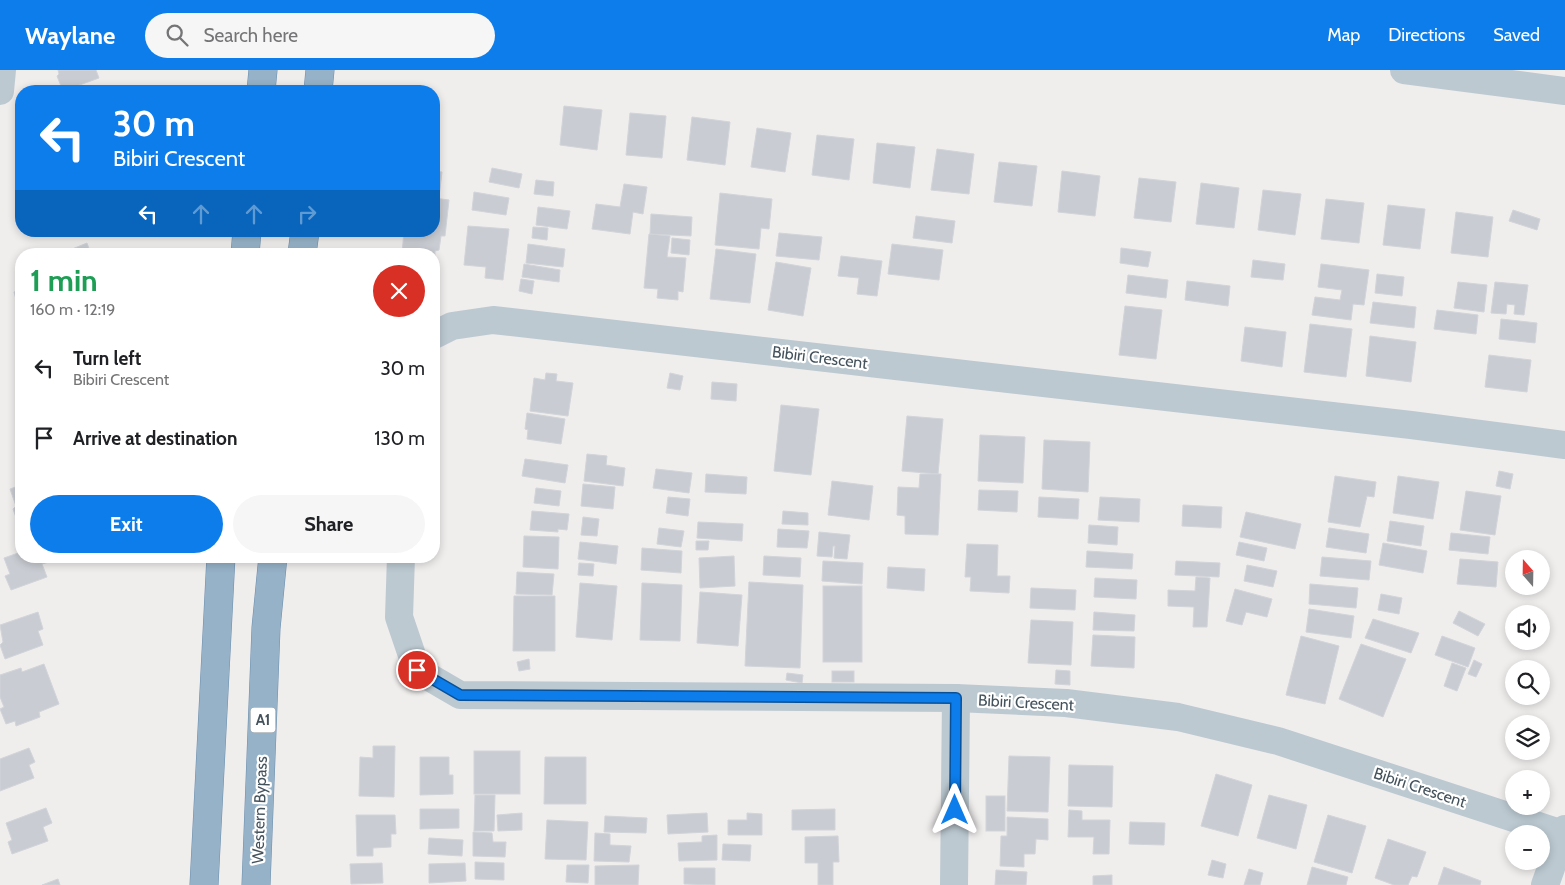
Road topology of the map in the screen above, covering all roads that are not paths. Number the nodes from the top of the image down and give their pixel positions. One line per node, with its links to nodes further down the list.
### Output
1 (2, 70): 7 (street)
2 (263, 70): 5 (highway)
3 (320, 70): 6 (highway)
4 (1404, 70): 8 (street)
5 (262, 85)
6 (319, 85)
7 (0, 90)
8 (1565, 91)
9 (440, 332): 10 (street, Bibiri Crescent)
10 (1565, 445)
11 (221, 563): 16 (highway)
12 (272, 563): 17 (highway, Western Bypass / A1)
13 (401, 563): 14 (street, Bibiri Crescent)
14 (956, 698): 15 (street, Bibiri Crescent); 18 (street)
15 (1564, 831): 19 (street)
16 (204, 885)
17 (256, 885)
18 (954, 885)
19 (1545, 885)

